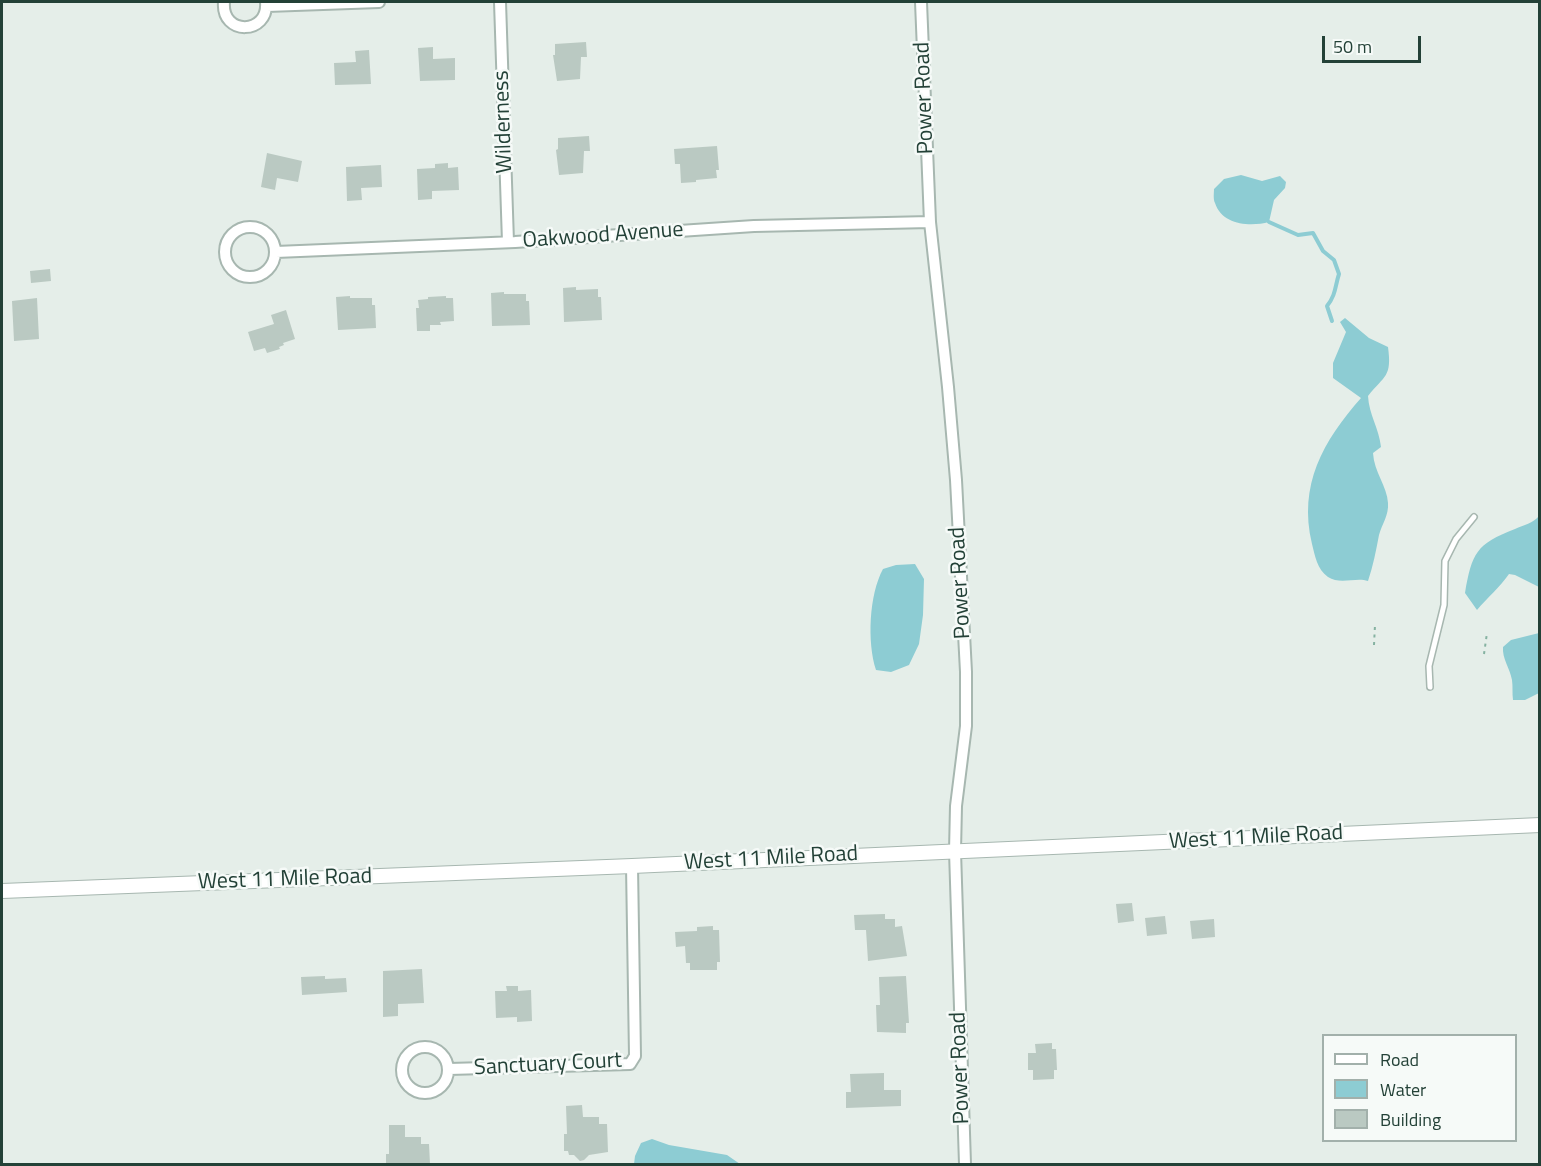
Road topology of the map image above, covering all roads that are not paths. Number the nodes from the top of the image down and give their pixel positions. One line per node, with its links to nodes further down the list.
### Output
1 (224, 2): 5 (street)
2 (379, 2): 5 (street)
3 (500, 2): 7 (street, Wilderness)
4 (921, 2): 6 (street, Power Road)
5 (267, 4)
6 (930, 222): 7 (street, Oakwood Avenue); 12 (street, Power Road)
7 (508, 242): 8 (street, Oakwood Avenue)
8 (276, 252): 8 (street)
9 (1474, 517): 10 (lane)
10 (1430, 687)
11 (1539, 825): 12 (street, West 11 Mile Road)
12 (955, 851): 13 (street, West 11 Mile Road); 16 (street, Power Road)
13 (632, 866): 14 (street, West 11 Mile Road); 15 (street, Sanctuary Court)
14 (2, 891)
15 (449, 1070): 15 (street)
16 (965, 1164)

